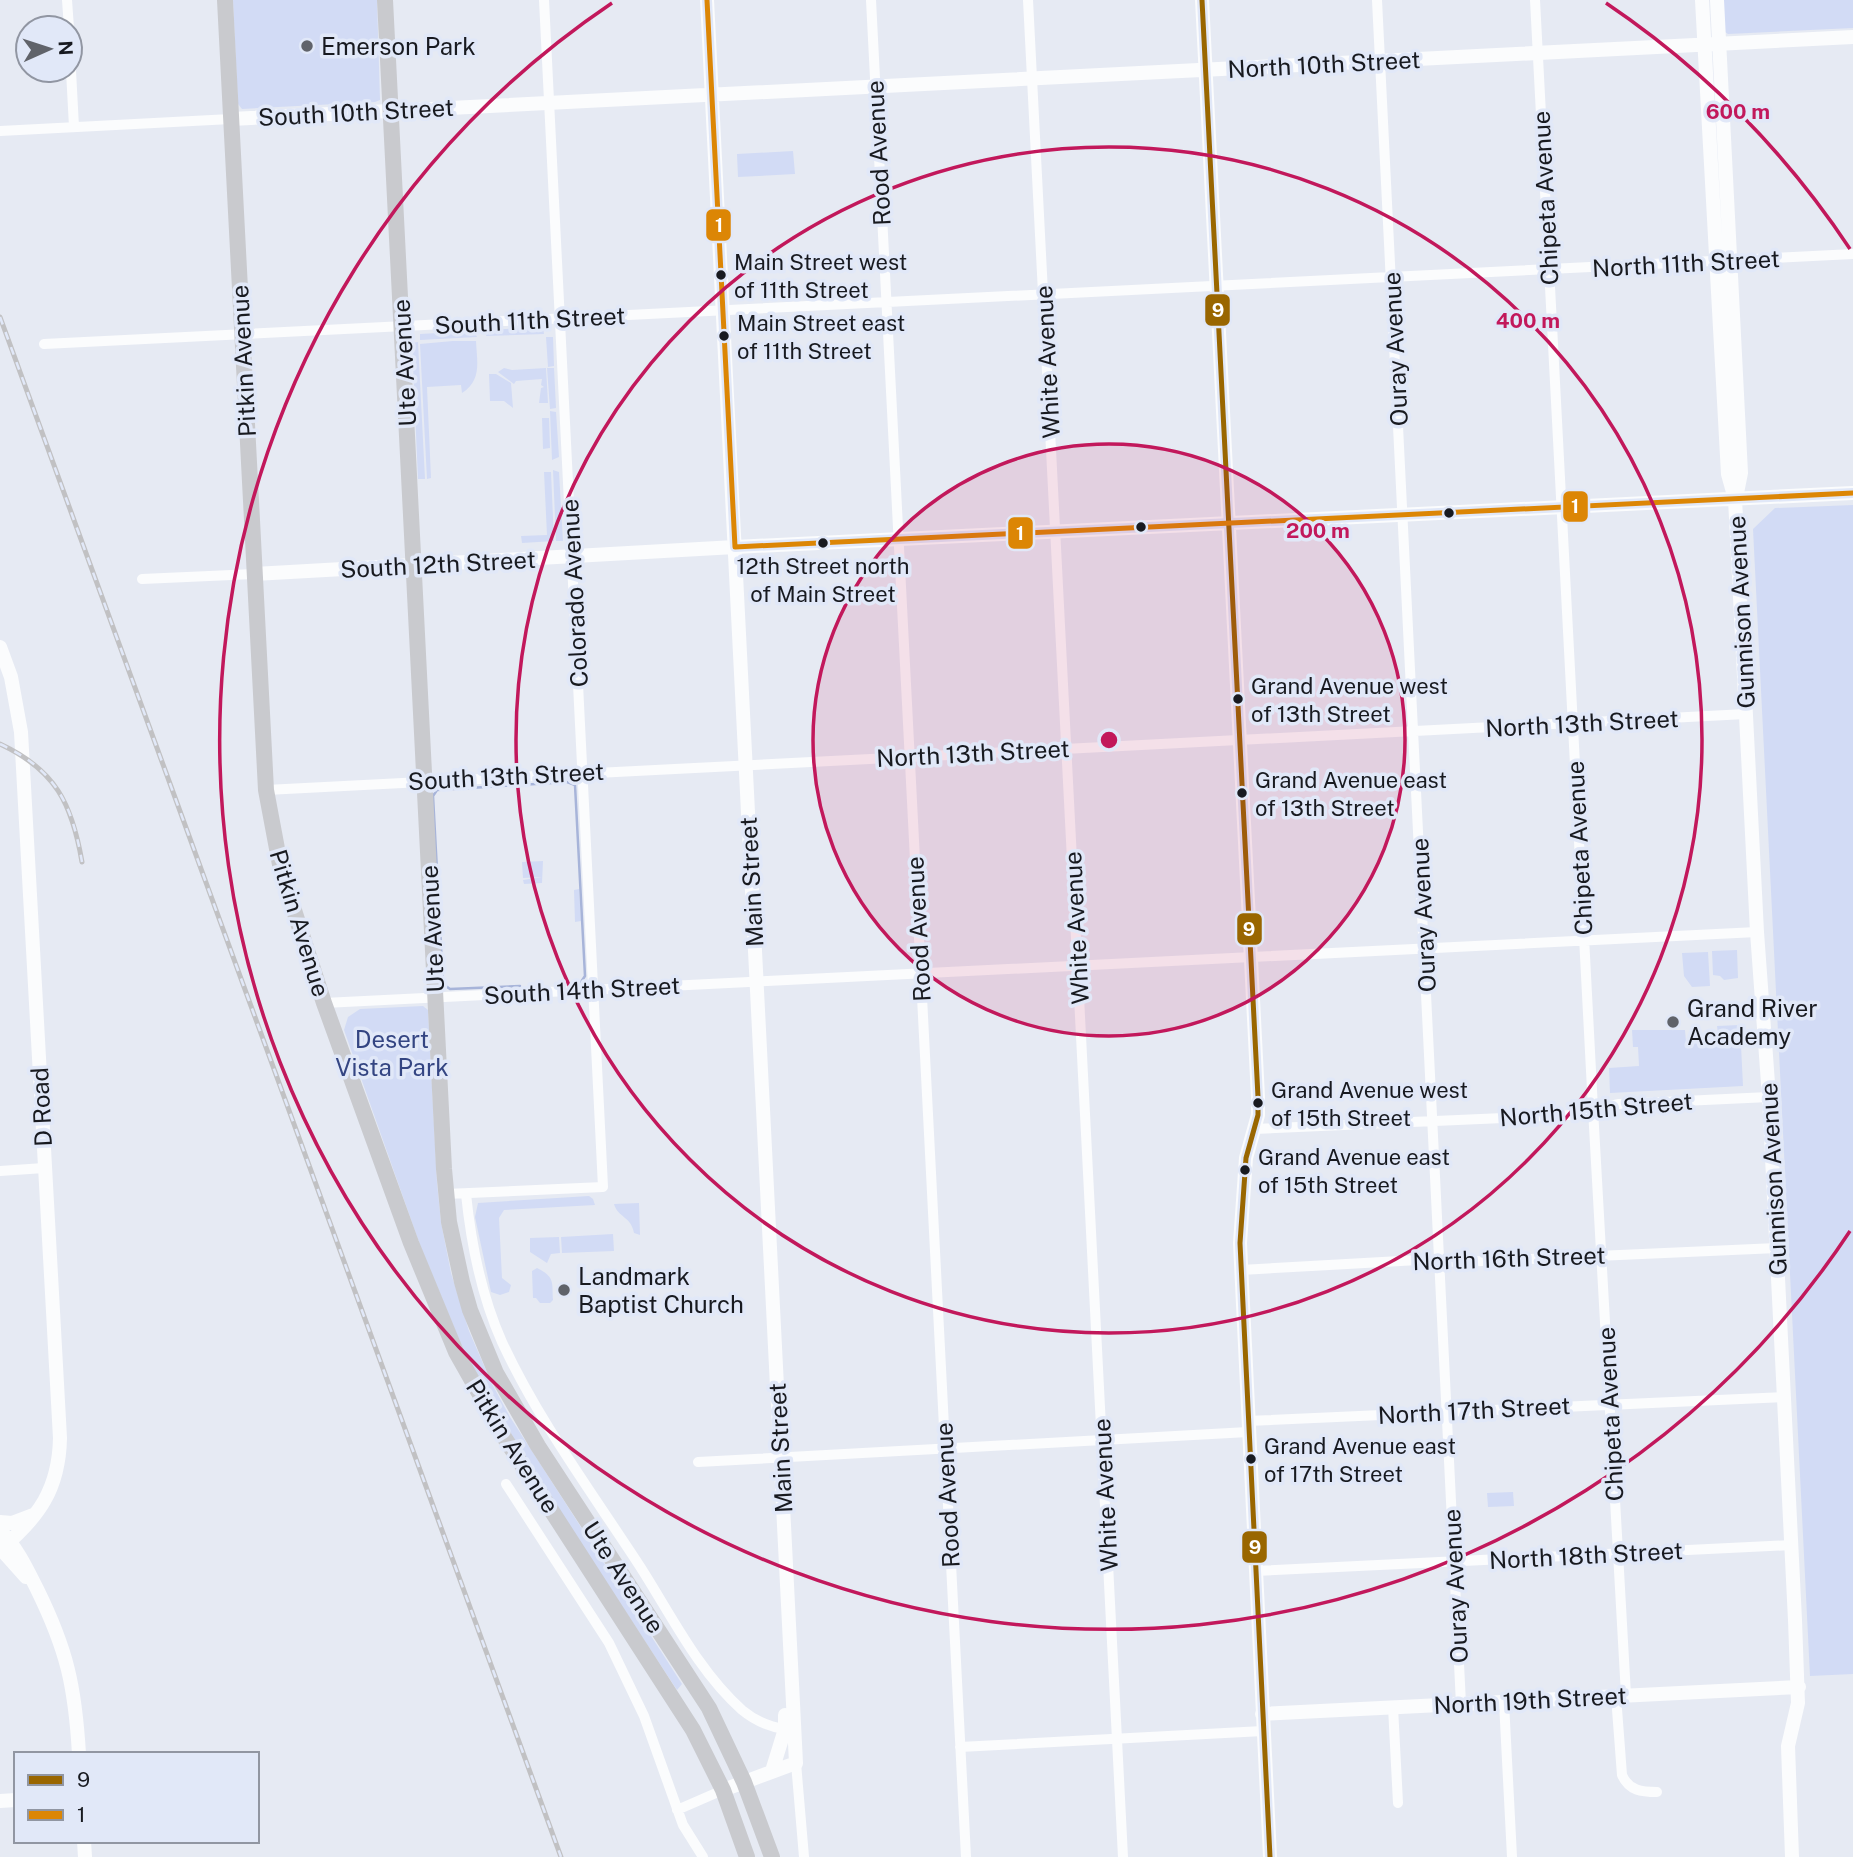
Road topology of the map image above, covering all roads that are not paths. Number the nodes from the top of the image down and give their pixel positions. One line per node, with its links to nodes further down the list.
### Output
1 (225, 0): 24 (main road, Pitkin Avenue)
2 (385, 0): 23 (main road, Ute Avenue)
3 (544, 0): 22 (street, Colorado Avenue)
4 (707, 0): 21 (street, Main Street)
5 (871, 0): 20 (street, Rood Avenue)
6 (1028, 0): 18 (street, White Avenue)
7 (1202, 0): 17 (street)
8 (1377, 0): 16 (street, Ouray Avenue)
9 (1535, 0): 15 (street, Chipeta Avenue)
10 (1702, 0): 14 (street, Gunnison Avenue)
11 (1717, 0): 13 (street, Gunnison Avenue)
12 (1853, 37): 13 (street, North 10th Street)
13 (1720, 44): 14 (street, North 10th Street); 29 (street, Gunnison Avenue)
14 (1704, 45): 15 (street, North 10th Street); 28 (street, Gunnison Avenue)
15 (1538, 54): 16 (street, North 10th Street); 30 (street, Chipeta Avenue)
16 (1380, 62): 17 (street, North 10th Street); 31 (street, Ouray Avenue)
17 (1206, 70): 18 (street, North 10th Street); 32 (street)
18 (1032, 79): 20 (street, North 10th Street); 33 (street, White Avenue)
19 (72, 84): 25 (street)
20 (875, 87): 21 (street, North 10th Street); 34 (street, Rood Avenue)
21 (712, 95): 22 (street, South 10th Street); 35 (street, Main Street)
22 (549, 103): 23 (street, South 10th Street); 36 (street, Colorado Avenue)
23 (391, 111): 24 (street, South 10th Street); 37 (main road, Ute Avenue)
24 (231, 118): 25 (street, South 10th Street); 38 (main road, Pitkin Avenue)
25 (74, 127): 26 (street, South 10th Street)
26 (0, 131)
27 (1853, 254): 29 (street, North 11th Street)
28 (1715, 261): 29 (street, North 11th Street); 30 (street, North 11th Street); 41 (street, Gunnison Avenue)
29 (1731, 261): 41 (street, Gunnison Avenue)
30 (1549, 269): 31 (street, North 11th Street); 42 (street, Chipeta Avenue)
31 (1391, 277): 32 (street, North 11th Street); 43 (street, Ouray Avenue)
32 (1218, 286): 33 (street, North 11th Street); 44 (street)
33 (1043, 295): 34 (street, North 11th Street); 45 (street, White Avenue)
34 (886, 303): 35 (street, North 11th Street); 46 (street, Rood Avenue)
35 (722, 311): 36 (street, South 11th Street); 47 (street, Main Street)
36 (561, 319): 37 (street, South 11th Street); 48 (street, Colorado Avenue)
37 (403, 326): 38 (street, South 11th Street); 49 (main road, Ute Avenue)
38 (242, 334): 39 (street, South 11th Street); 50 (main road, Pitkin Avenue)
39 (44, 344)
40 (1853, 493): 41 (street, South 12th Street)
41 (1735, 499): 42 (street, South 12th Street); 53 (street, Gunnison Avenue)
42 (1561, 508): 43 (street, South 12th Street); 54 (street, Chipeta Avenue)
43 (1403, 515): 44 (street, South 12th Street); 55 (street, Ouray Avenue)
44 (1229, 524): 45 (street, South 12th Street); 56 (street)
45 (1055, 531): 46 (street, South 12th Street); 57 (street, White Avenue)
46 (899, 540): 47 (street, South 12th Street); 58 (street, Rood Avenue)
47 (735, 547): 48 (street, South 12th Street); 59 (street, Main Street)
48 (572, 556): 49 (street, South 12th Street); 60 (street, Colorado Avenue)
49 (413, 564): 50 (street, South 12th Street); 61 (main road, Ute Avenue)
50 (254, 575): 51 (street, South 12th Street); 62 (main road, Pitkin Avenue)
51 (142, 579)
52 (0, 647): 77 (street, D Road)
53 (1746, 714): 54 (street, North 13th Street); 63 (street, Gunnison Avenue)
54 (1573, 723): 55 (street, North 13th Street); 64 (street, Chipeta Avenue)
55 (1414, 731): 56 (street, North 13th Street); 65 (street, Ouray Avenue)
56 (1240, 740): 57 (street, North 13th Street); 66 (street)
57 (1067, 748): 58 (street, North 13th Street); 67 (street, White Avenue)
58 (909, 756): 59 (street, North 13th Street); 68 (street, Rood Avenue)
59 (746, 764): 60 (street, South 13th Street); 69 (street, Main Street)
60 (583, 772): 61 (street, South 13th Street); 70 (street, Colorado Avenue)
61 (425, 781): 62 (street, South 13th Street); 71 (main road, Ute Avenue)
62 (266, 790): 72 (main road, Pitkin Avenue)
63 (1757, 932): 64 (street, South 14th Street); 73 (street, Gunnison Avenue)
64 (1584, 940): 65 (street, South 14th Street); 74 (street, Chipeta Avenue)
65 (1425, 948): 66 (street, South 14th Street); 75 (street, Ouray Avenue)
66 (1251, 957): 67 (street, South 14th Street); 76 (street)
67 (1078, 965): 68 (street, South 14th Street); 89 (street, White Avenue)
68 (920, 973): 69 (street, South 14th Street); 90 (street, Rood Avenue)
69 (756, 982): 70 (street, South 14th Street); 91 (street, Main Street)
70 (594, 990): 71 (street, South 14th Street); 80 (street, Colorado Avenue)
71 (436, 998): 72 (street, South 14th Street); 79 (main road, Ute Avenue)
72 (324, 1003): 117 (main road, Pitkin Avenue)
73 (1769, 1097): 74 (street, North 15th Street); 81 (street, Gunnison Avenue)
74 (1593, 1109): 75 (street, North 15th Street); 82 (street, Chipeta Avenue)
75 (1431, 1121): 76 (street, North 15th Street); 83 (street, Ouray Avenue)
76 (1255, 1129): 84 (street)
77 (44, 1168): 78 (street); 94 (street, D Road)
78 (0, 1171)
79 (446, 1194): 80 (street); 116 (main road, Ute Avenue)
80 (466, 1194): 109 (street)
81 (1777, 1248): 82 (street, North 16th Street); 85 (street, Gunnison Avenue)
82 (1601, 1255): 83 (street, North 16th Street); 86 (street, Chipeta Avenue)
83 (1438, 1260): 84 (street, North 16th Street); 87 (street, Ouray Avenue)
84 (1241, 1270): 88 (street)
85 (1784, 1397): 86 (street, North 17th Street); 97 (street, Gunnison Avenue)
86 (1609, 1404): 87 (street, North 17th Street); 99 (street, Chipeta Avenue)
87 (1446, 1411): 88 (street, North 17th Street); 100 (street, Ouray Avenue)
88 (1247, 1426): 89 (street, North 17th Street); 101 (street)
89 (1102, 1440): 90 (street, North 17th Street); 111 (street, White Avenue)
90 (945, 1448): 91 (street, North 17th Street); 112 (street, Rood Avenue)
91 (780, 1457): 92 (street, North 17th Street); 102 (street, Main Street)
92 (698, 1462)
93 (506, 1484): 120 (street)
94 (37, 1513): 95 (street); 98 (street, D Road)
95 (0, 1522)
96 (0, 1530): 98 (street)
97 (1792, 1545): 99 (street, North 18th Street); 103 (street, Gunnison Avenue)
98 (3, 1547): 113 (street)
99 (1618, 1553): 100 (street, North 18th Street); 104 (street, Chipeta Avenue)
100 (1454, 1561): 101 (street, North 18th Street); 106 (street, Ouray Avenue)
101 (1255, 1571): 108 (street)
102 (789, 1635): 109 (street); 114 (street, Main Street)
103 (1799, 1687): 104 (street, North 19th Street); 129 (street, Gunnison Avenue)
104 (1621, 1696): 105 (street, North 19th Street); 118 (street, Chipeta Avenue)
105 (1504, 1702): 106 (street, North 19th Street); 128 (street)
106 (1461, 1704): 107 (street, North 19th Street)
107 (1393, 1707): 108 (street, North 19th Street); 119 (street)
108 (1262, 1714): 110 (street)
109 (785, 1729): 115 (street)
110 (1263, 1731): 111 (street); 127 (street)
111 (1117, 1739): 112 (street); 126 (street, White Avenue)
112 (960, 1747): 125 (street, Rood Avenue)
113 (79, 1752)
114 (796, 1763): 115 (street); 124 (street)
115 (772, 1771): 116 (street)
116 (744, 1782): 117 (street); 123 (main road, Ute Avenue)
117 (723, 1790): 120 (street); 122 (main road, Pitkin Avenue)
118 (1657, 1792)
119 (1398, 1802)
120 (677, 1810): 121 (street)
121 (703, 1857)
122 (747, 1857)
123 (772, 1857)
124 (804, 1857)
125 (966, 1857)
126 (1123, 1857)
127 (1270, 1857)
128 (1512, 1857)
129 (1792, 1857)

